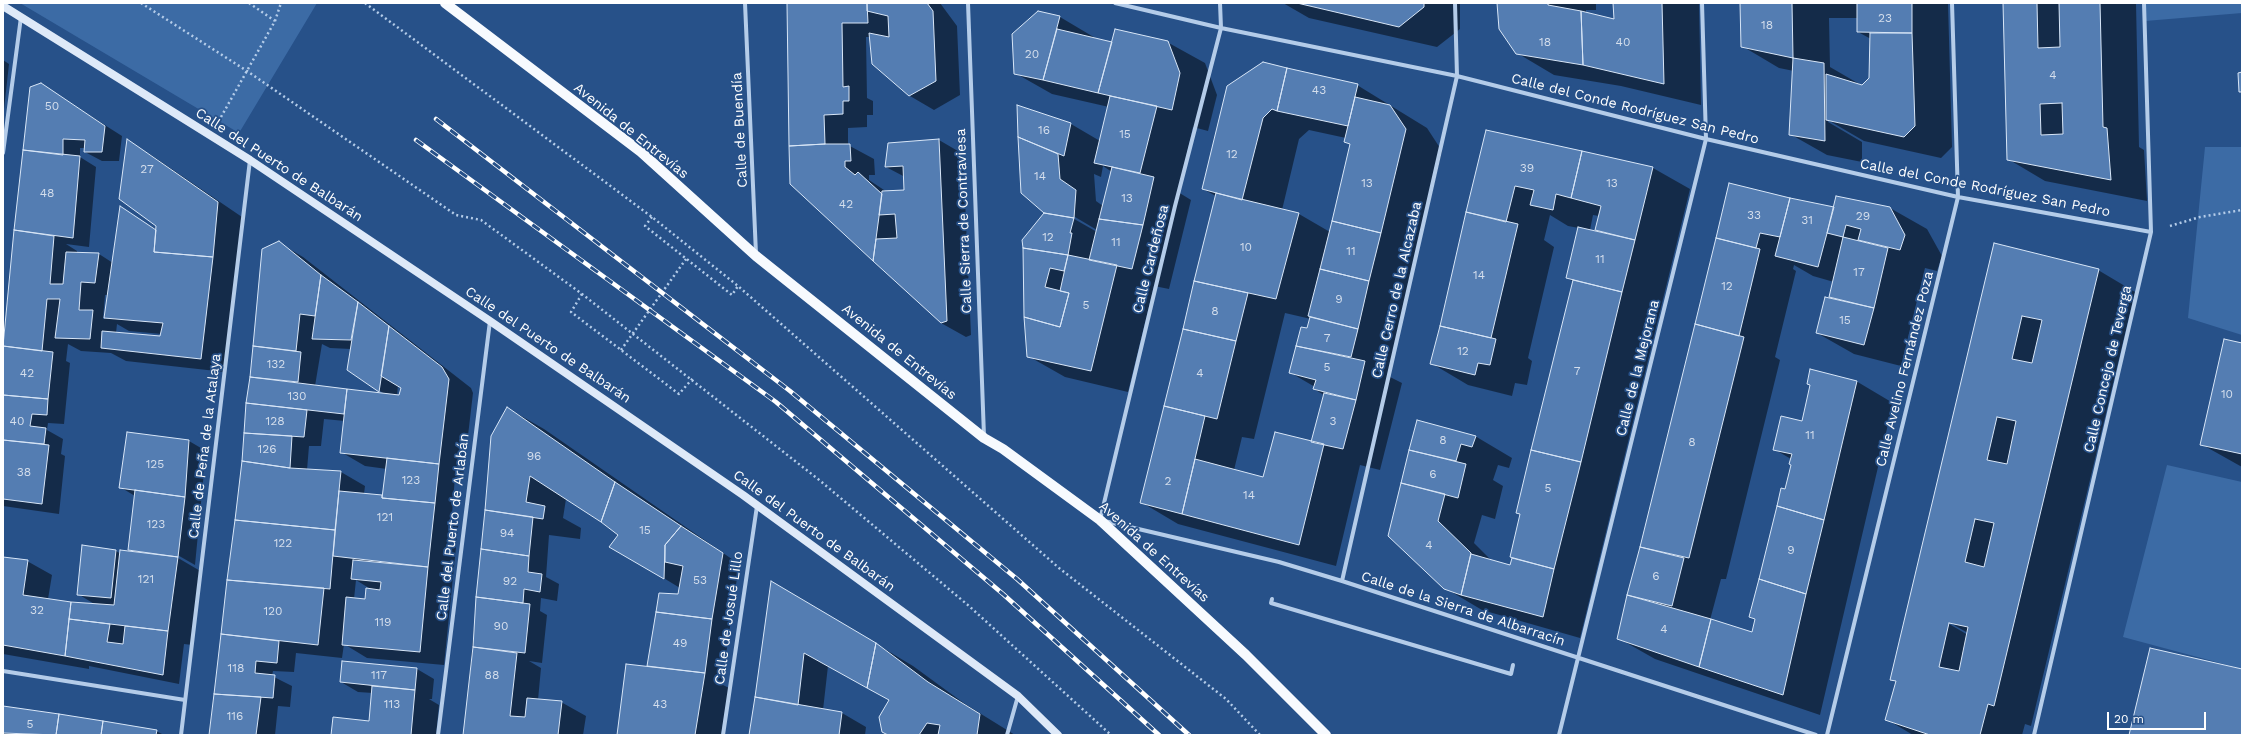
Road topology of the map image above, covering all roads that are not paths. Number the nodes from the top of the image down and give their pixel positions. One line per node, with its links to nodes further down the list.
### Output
1 (445, 3): 19 (main road, Avenida de Entrevías)
2 (745, 3): 19 (street, Calle de Buendía)
3 (968, 3): 21 (street, Calle Sierra de Contraviesa)
4 (1115, 3): 12 (street, Calle del Conde Rodríguez San Pedro)
5 (1220, 3): 12 (street, Calle Cardeñosa)
6 (1455, 3): 13 (street, Calle Cerro de la Alcazaba)
7 (1702, 3): 14 (street, Calle de la Mejorana)
8 (1952, 3): 17 (street, Calle Avelino Fernández Poza)
9 (2144, 3): 18 (street, Calle Concejo de Teverga)
10 (3, 6): 11 (street, Calle del Puerto de Balbarán)
11 (21, 16): 15 (street); 16 (street, Calle del Puerto de Balbarán)
12 (1221, 28): 13 (street, Calle del Conde Rodríguez San Pedro); 23 (street, Calle Cardeñosa)
13 (1457, 76): 14 (street, Calle del Conde Rodríguez San Pedro); 24 (street, Calle Cerro de la Alcazaba)
14 (1706, 139): 17 (street, Calle del Conde Rodríguez San Pedro); 26 (street, Calle de la Mejorana)
15 (3, 154)
16 (250, 160): 20 (street, Calle del Puerto de Balbarán); 30 (street, Calle de Peña de la Atalaya)
17 (1958, 197): 18 (street, Calle del Conde Rodríguez San Pedro); 39 (street, Calle Avelino Fernández Poza)
18 (2151, 232): 40 (street, Calle Concejo de Teverga)
19 (756, 256): 21 (main road, Avenida de Entrevías)
20 (490, 321): 22 (street, Calle del Puerto de Balbarán); 32 (street, Calle del Puerto de Arlabán)
21 (984, 438): 23 (main road, Avenida de Entrevías)
22 (757, 505): 29 (street, Calle del Puerto de Balbarán); 33 (street, Calle de Josué Lillo)
23 (1100, 520): 24 (street, Calle de la Sierra de Albarracín); 36 (main road, Avenida de Entrevías)
24 (1342, 581): 26 (street, Calle de la Sierra de Albarracín)
25 (1272, 599): 27 (street)
26 (1578, 659): 37 (street, Calle de la Mejorana); 38 (street, Calle de la Sierra de Albarracín)
27 (1513, 665)
28 (3, 671): 30 (street)
29 (1018, 696): 34 (street); 35 (street, Calle del Puerto de Balbarán)
30 (185, 700): 31 (street, Calle de Peña de la Atalaya)
31 (181, 735)
32 (438, 735)
33 (723, 735)
34 (1007, 735)
35 (1058, 735)
36 (1326, 735)
37 (1559, 735)
38 (1816, 735)
39 (1827, 735)
40 (2034, 735)

